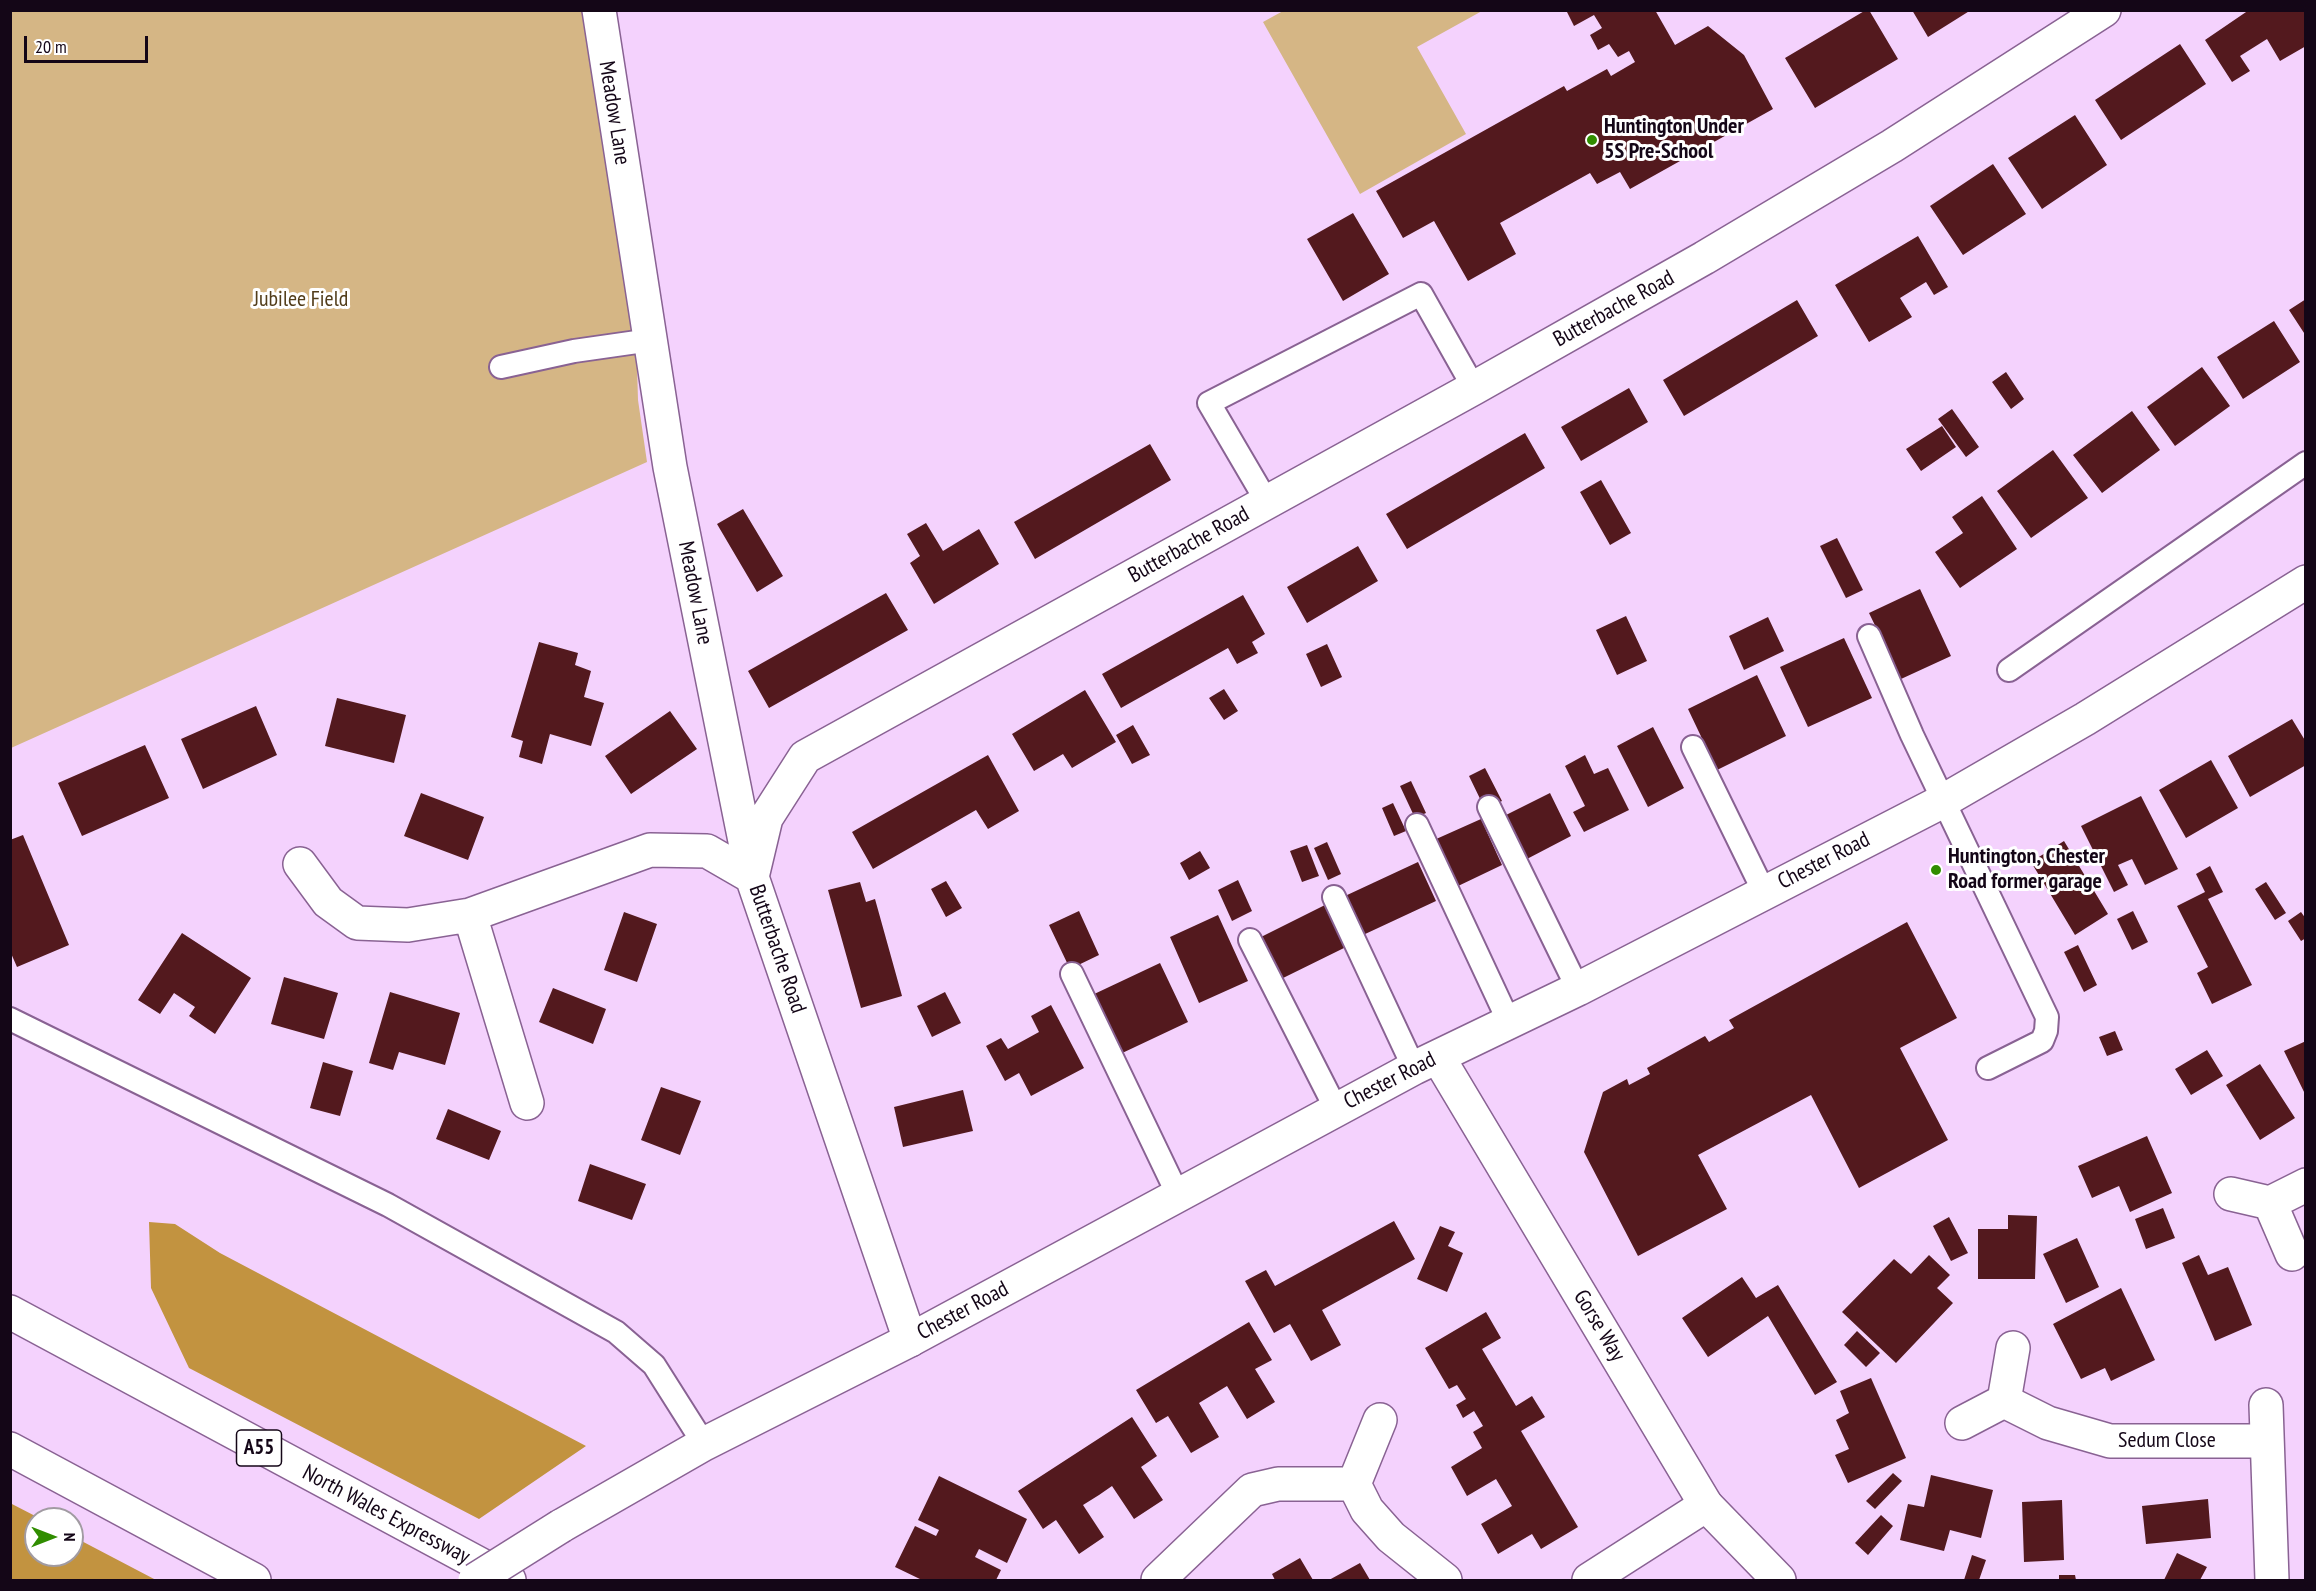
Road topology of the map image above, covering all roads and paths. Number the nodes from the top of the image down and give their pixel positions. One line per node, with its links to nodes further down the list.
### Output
1 (599, 10): 3 (main road, Meadow Lane)
2 (2104, 10): 5 (main road, Butterbache Road)
3 (651, 340): 4 (lane); 16 (main road, Meadow Lane)
4 (501, 367)
5 (1473, 388): 7 (main road, Butterbache Road); 7 (lane)
6 (2306, 463): 10 (lane)
7 (1267, 502): 16 (main road, Butterbache Road)
8 (2306, 582): 12 (main road, Chester Road)
9 (1869, 636): 12 (lane)
10 (2009, 670)
11 (1693, 747): 17 (lane)
12 (1943, 801): 17 (main road, Chester Road); 26 (lane)
13 (1489, 807): 22 (lane)
14 (1417, 825): 24 (lane)
15 (300, 864): 19 (main road)
16 (752, 877): 19 (main road); 35 (main road, Butterbache Road)
17 (1764, 892): 22 (main road, Chester Road)
18 (1334, 897): 25 (lane)
19 (470, 915): 27 (main road)
20 (1250, 940): 28 (lane)
21 (1072, 974): 31 (lane)
22 (1578, 989): 24 (main road, Chester Road)
23 (10, 1019): 42 (lane)
24 (1509, 1022): 25 (main road, Chester Road)
25 (1426, 1063): 28 (main road, Chester Road); 45 (main road, Gorse Way)
26 (1988, 1068)
27 (527, 1103)
28 (1336, 1109): 31 (main road, Chester Road)
29 (2306, 1185): 32 (main road)
30 (2231, 1194): 32 (main road)
31 (1178, 1195): 35 (main road, Chester Road)
32 (2270, 1203): 33 (main road)
33 (2292, 1254)
34 (10, 1312): 48 (main road, North Wales Expressway / A55)
35 (910, 1340): 42 (main road, Chester Road)
36 (2013, 1348): 37 (main road)
37 (2004, 1401): 40 (main road); 41 (main road, Sedum Close)
38 (2266, 1405): 41 (main road)
39 (1380, 1420): 44 (main road)
40 (1962, 1423)
41 (2266, 1441): 53 (main road)
42 (704, 1444): 47 (main road, Chester Road, bridge)
43 (10, 1449): 46 (main road)
44 (1354, 1484): 49 (main road); 50 (main road)
45 (1706, 1505): 51 (main road); 52 (main road, Gorse Way)
46 (254, 1581)
47 (475, 1581)
48 (509, 1581)
49 (1158, 1581)
50 (1445, 1581)
51 (1589, 1581)
52 (1779, 1581)
53 (2272, 1581)

